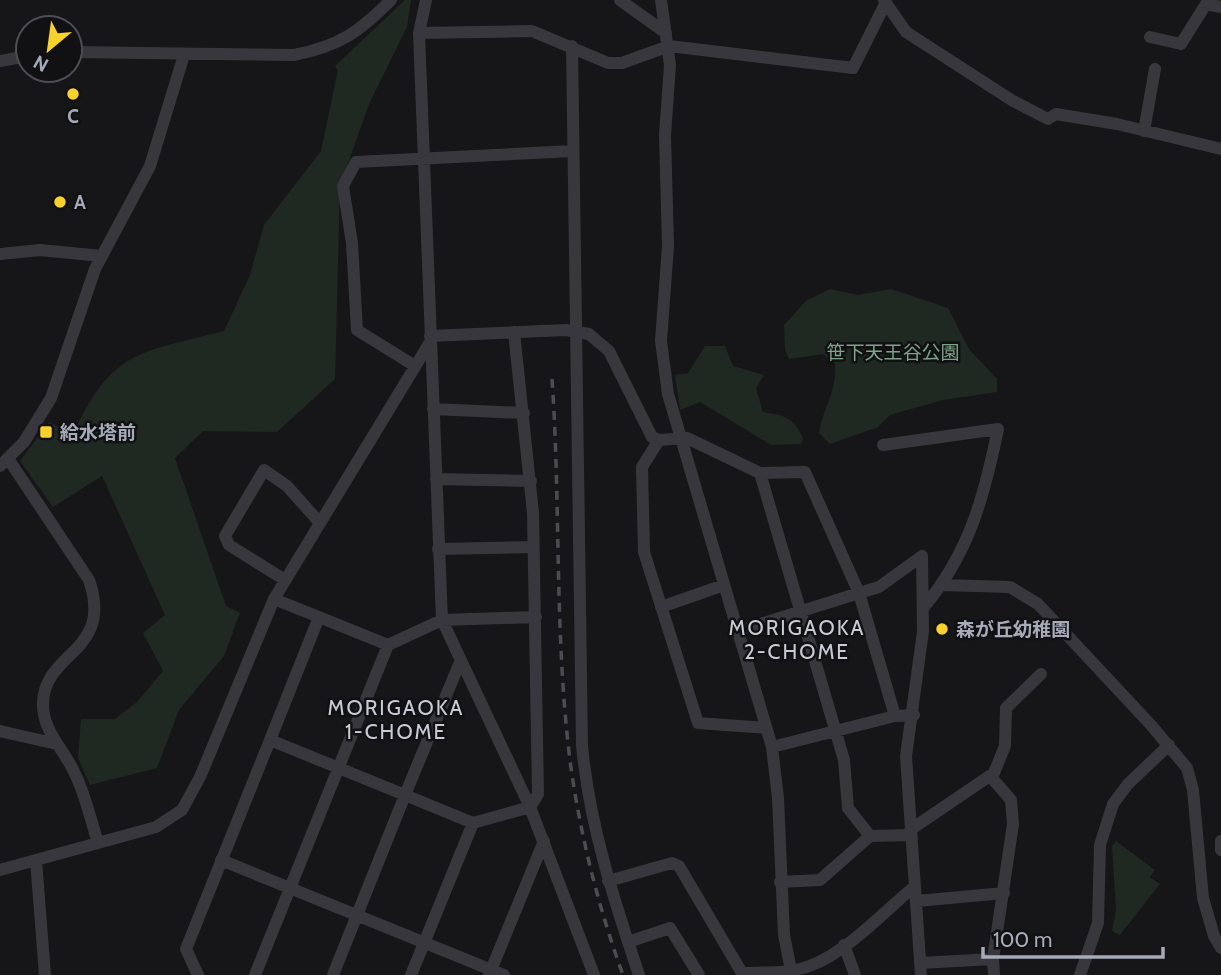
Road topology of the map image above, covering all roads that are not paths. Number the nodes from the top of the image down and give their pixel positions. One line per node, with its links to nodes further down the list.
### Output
1 (391, 0): 12 (street)
2 (426, 0): 7 (street)
3 (620, 0): 9 (street)
4 (661, 0): 9 (street)
5 (885, 1): 9 (street); 14 (street)
6 (1221, 7): 8 (street)
7 (419, 33): 10 (street); 17 (street)
8 (1150, 37)
9 (668, 39): 10 (street); 26 (street)
10 (572, 46): 16 (street)
11 (84, 52): 12 (street)
12 (184, 55): 19 (street)
13 (1155, 69): 14 (street)
14 (1144, 131): 15 (street)
15 (1221, 149)
16 (573, 151): 17 (street); 20 (street)
17 (424, 159): 22 (street); 23 (street)
18 (0, 254): 19 (street)
19 (102, 256): 29 (street)
20 (576, 330): 21 (street); 27 (street); 74 (street)
21 (514, 332): 22 (street); 25 (street)
22 (430, 339): 23 (street); 24 (street)
23 (415, 366): 33 (street)
24 (433, 409): 25 (street); 31 (street)
25 (524, 413): 32 (street)
26 (679, 438): 27 (street); 30 (street); 38 (street)
27 (659, 440): 41 (street)
28 (883, 445): 37 (street)
29 (4, 463): 57 (street)
30 (760, 473): 39 (street); 43 (street)
31 (436, 479): 32 (street); 35 (street)
32 (531, 481): 34 (street)
33 (320, 523): 36 (street); 36 (street)
34 (532, 547): 35 (street); 45 (street)
35 (438, 549): 46 (street)
36 (285, 580): 40 (street)
37 (942, 585): 42 (street); 58 (street)
38 (724, 586): 41 (street); 47 (street)
39 (859, 593): 42 (street); 43 (street); 52 (street)
40 (274, 599): 44 (street); 69 (street)
41 (662, 607): 53 (street)
42 (923, 608): 51 (street)
43 (800, 611): 47 (street); 54 (street)
44 (319, 617): 48 (street); 56 (street)
45 (536, 617): 46 (street); 63 (street)
46 (442, 621): 48 (street); 49 (street)
47 (738, 631): 53 (street)
48 (388, 645): 60 (street)
49 (460, 662): 62 (street); 63 (street)
50 (1041, 674): 61 (street)
51 (914, 715): 52 (street); 65 (street)
52 (894, 716): 54 (street)
53 (766, 728): 59 (street)
54 (835, 730): 59 (street); 66 (street)
55 (0, 731): 57 (street)
56 (270, 740): 60 (street); 72 (street)
57 (57, 744): 69 (street)
58 (1169, 745): 84 (street); 100 (street)
59 (772, 747): 75 (street)
60 (338, 768): 62 (street); 77 (street)
61 (990, 777): 65 (street); 78 (street)
62 (405, 795): 64 (street); 80 (street)
63 (530, 807): 64 (street); 67 (street)
64 (473, 822): 82 (street)
65 (910, 832): 66 (street); 76 (street)
66 (870, 836): 75 (street)
67 (544, 841): 87 (street); 95 (street)
68 (1221, 841): 70 (street)
69 (98, 843): 71 (street)
70 (1221, 850)
71 (36, 860): 73 (street); 89 (street)
72 (221, 860): 77 (street); 90 (street)
73 (0, 870)
74 (608, 881): 81 (street); 88 (street)
75 (780, 882): 88 (street)
76 (915, 886): 79 (street); 83 (street)
77 (289, 888): 80 (street); 91 (street)
78 (1004, 893): 79 (street); 85 (street)
79 (917, 901): 86 (street)
80 (357, 915): 82 (street); 92 (street)
81 (628, 942): 96 (street); 97 (street)
82 (424, 943): 87 (street); 93 (street)
83 (844, 945): 88 (street); 98 (street)
84 (1221, 948)
85 (993, 959): 86 (street); 99 (street)
86 (920, 969)
87 (490, 972): 94 (street)
88 (791, 973)
89 (45, 975)
90 (198, 975)
91 (255, 975)
92 (333, 975)
93 (411, 975)
94 (504, 975)
95 (594, 975)
96 (639, 975)
97 (699, 975)
98 (855, 975)
99 (994, 975)
100 (1080, 975)

